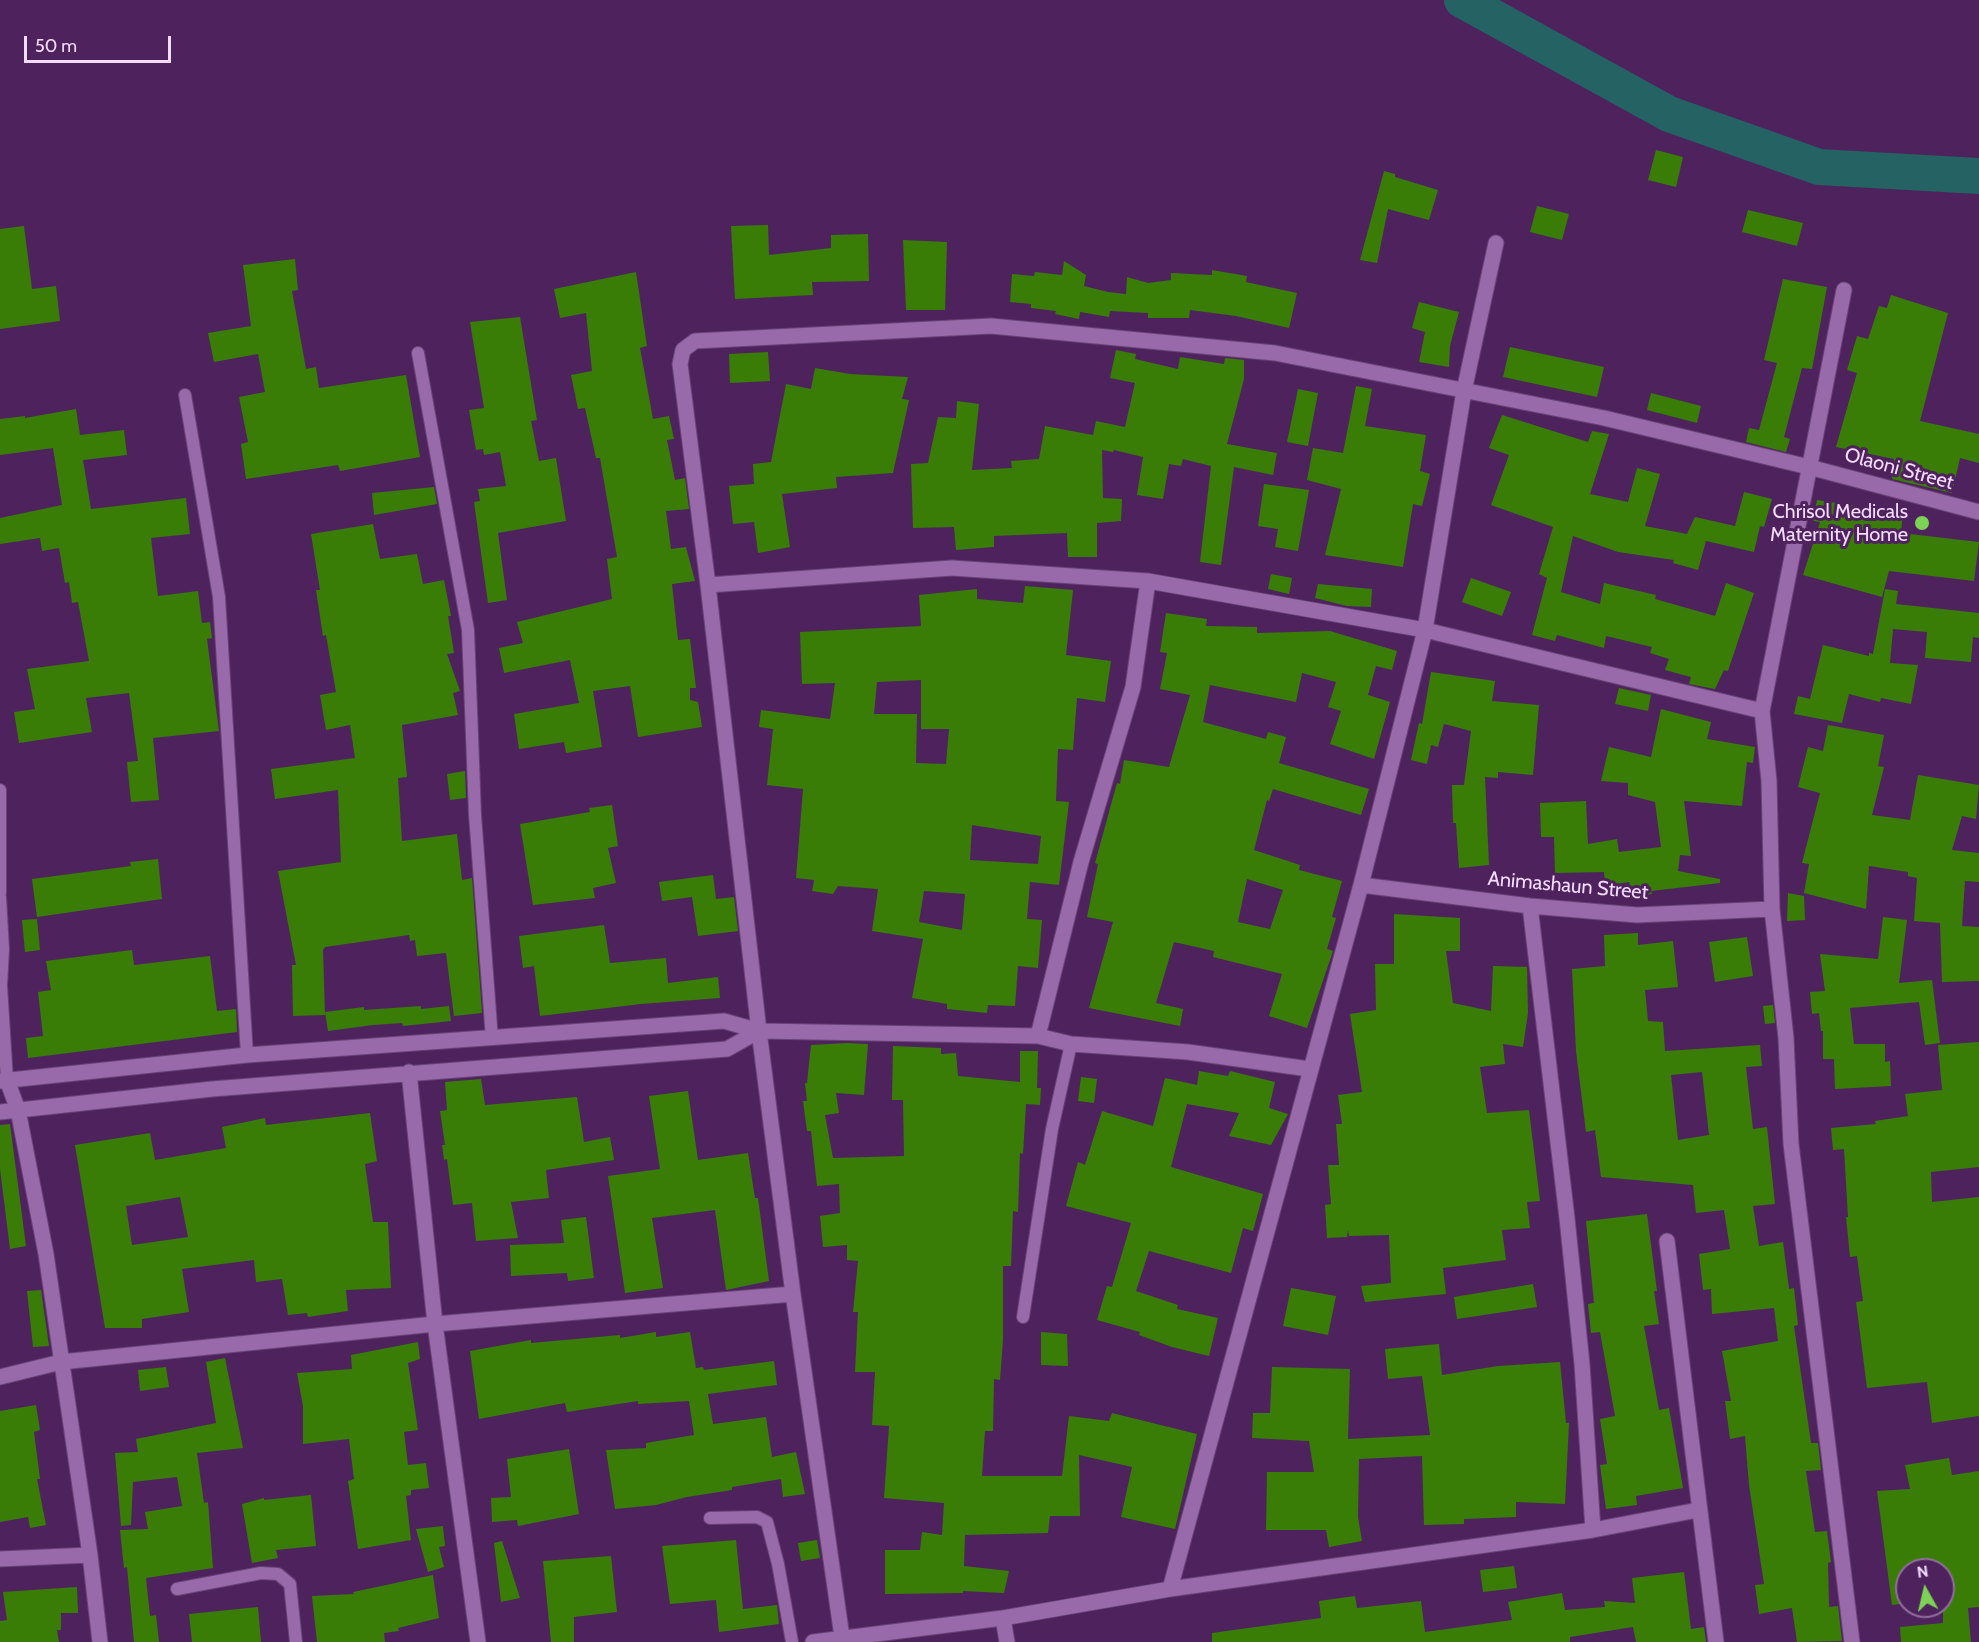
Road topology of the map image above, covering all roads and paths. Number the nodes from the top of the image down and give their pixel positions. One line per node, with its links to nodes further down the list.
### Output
1 (1496, 243): 4 (street)
2 (1844, 290): 6 (street)
3 (418, 353): 19 (lane)
4 (1464, 391): 6 (street, Olaoni Street); 9 (street, Olaoni Street); 10 (street)
5 (185, 394): 21 (lane)
6 (1809, 467): 7 (street, Olaoni Street); 11 (street)
7 (1979, 512)
8 (1148, 581): 9 (street); 10 (street); 18 (street)
9 (708, 585): 17 (street, Olaoni Street)
10 (1425, 630): 11 (street); 13 (street)
11 (1762, 711): 16 (street)
12 (0, 790): 14 (lane)
13 (1360, 885): 15 (street, Animashaun Street); 22 (street)
14 (0, 895): 24 (lane)
15 (1530, 906): 16 (street, Animashaun Street); 35 (street)
16 (1772, 909): 49 (street)
17 (759, 1031): 18 (street); 19 (street); 23 (street); 28 (street, Olaoni Street)
18 (1038, 1036): 20 (street)
19 (492, 1039): 21 (street)
20 (1071, 1044): 22 (street); 29 (lane)
21 (247, 1055): 24 (street)
22 (1309, 1069): 39 (street)
23 (409, 1072): 25 (street); 30 (street)
24 (4, 1081): 25 (street)
25 (18, 1110): 26 (street); 31 (street)
26 (0, 1112)
27 (1668, 1240): 33 (street)
28 (793, 1294): 30 (street); 41 (street, Olaoni Street)
29 (1023, 1317)
30 (435, 1324): 31 (street); 44 (street)
31 (61, 1362): 32 (street); 36 (street)
32 (0, 1377)
33 (1698, 1510): 35 (street); 48 (street)
34 (710, 1518): 45 (lane)
35 (1593, 1530): 39 (street)
36 (90, 1555): 37 (street); 42 (street)
37 (0, 1560)
38 (177, 1589): 43 (lane)
39 (1170, 1589): 40 (street)
40 (1003, 1618): 41 (street); 47 (street)
41 (842, 1637): 46 (street)
42 (100, 1642)
43 (296, 1642)
44 (478, 1642)
45 (792, 1642)
46 (813, 1642)
47 (1007, 1642)
48 (1716, 1642)
49 (1852, 1642)

